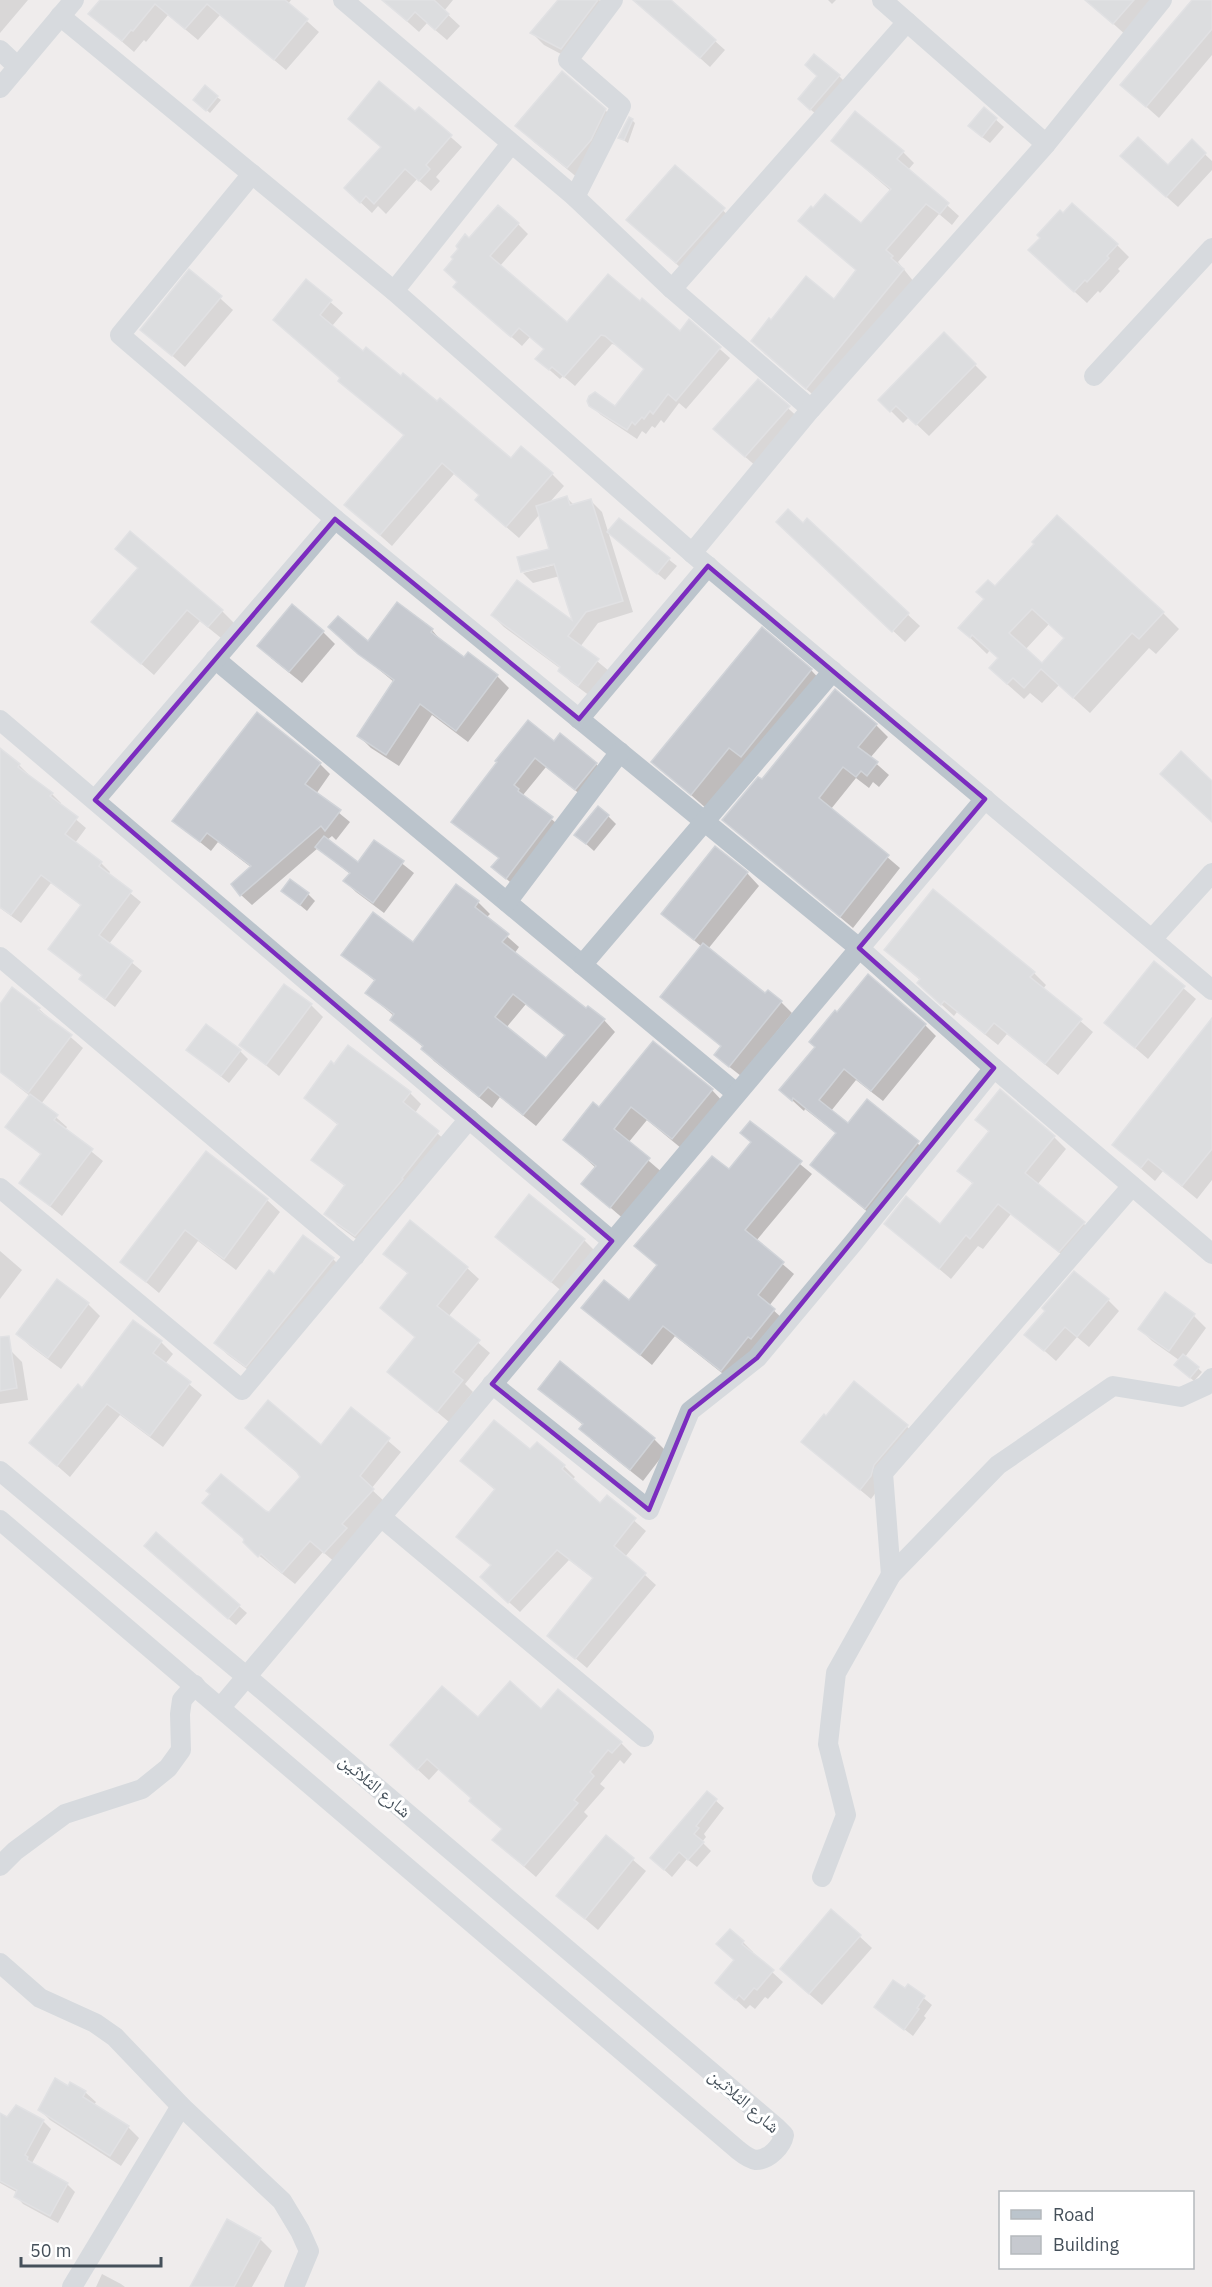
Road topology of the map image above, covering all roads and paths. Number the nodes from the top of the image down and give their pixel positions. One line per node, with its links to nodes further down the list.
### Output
1 (74, 0): 6 (street)
2 (343, 0): 11 (street)
3 (614, 0): 14 (street)
4 (882, 0): 7 (street)
5 (1162, 0): 12 (street)
6 (60, 16): 9 (street); 13 (street)
7 (906, 22): 12 (street); 16 (street)
8 (0, 50): 9 (street)
9 (18, 67): 10 (street)
10 (0, 88)
11 (512, 144): 14 (street); 17 (street)
12 (1046, 144): 19 (street)
13 (252, 174): 17 (street); 20 (street)
14 (575, 197): 16 (street)
15 (1212, 248): 18 (street)
16 (672, 289): 19 (street)
17 (394, 291): 21 (street)
18 (1094, 376)
19 (811, 409): 21 (street)
20 (335, 519): 23 (street); 25 (street)
21 (692, 553): 22 (street)
22 (708, 566): 24 (street); 25 (street)
23 (215, 659): 29 (street); 32 (street)
24 (833, 671): 28 (street); 30 (street)
25 (579, 719): 27 (street)
26 (0, 720): 29 (street)
27 (620, 752): 30 (street); 32 (street)
28 (985, 799): 33 (street); 34 (street)
29 (95, 800): 40 (street)
30 (704, 821): 34 (street); 36 (street)
31 (1212, 873): 33 (street)
32 (507, 902): 36 (street)
33 (1152, 939): 37 (street)
34 (859, 948): 38 (street); 39 (street)
35 (0, 957): 45 (street)
36 (582, 965): 39 (street)
37 (1212, 990)
38 (994, 1068): 41 (street); 47 (street)
39 (736, 1093): 43 (street)
40 (469, 1119): 43 (street); 45 (street)
41 (1132, 1186): 44 (street); 51 (street)
42 (0, 1188): 45 (street)
43 (612, 1241): 47 (street)
44 (1212, 1254)
45 (355, 1256)
46 (1212, 1378): 51 (street)
47 (492, 1384): 49 (street)
48 (0, 1471): 52 (street, شارع الثلاثين)
49 (381, 1517): 52 (street); 55 (street)
50 (0, 1520): 53 (street, شارع الثلاثين)
51 (891, 1575): 57 (street)
52 (247, 1677): 54 (street); 54 (street, شارع الثلاثين)
53 (195, 1685): 54 (street, شارع الثلاثين); 56 (street)
54 (221, 1707)
55 (644, 1737)
56 (0, 1866)
57 (822, 1877)
58 (0, 1963): 59 (street)
59 (181, 2106): 60 (street); 61 (street)
60 (72, 2287)
61 (294, 2287)

